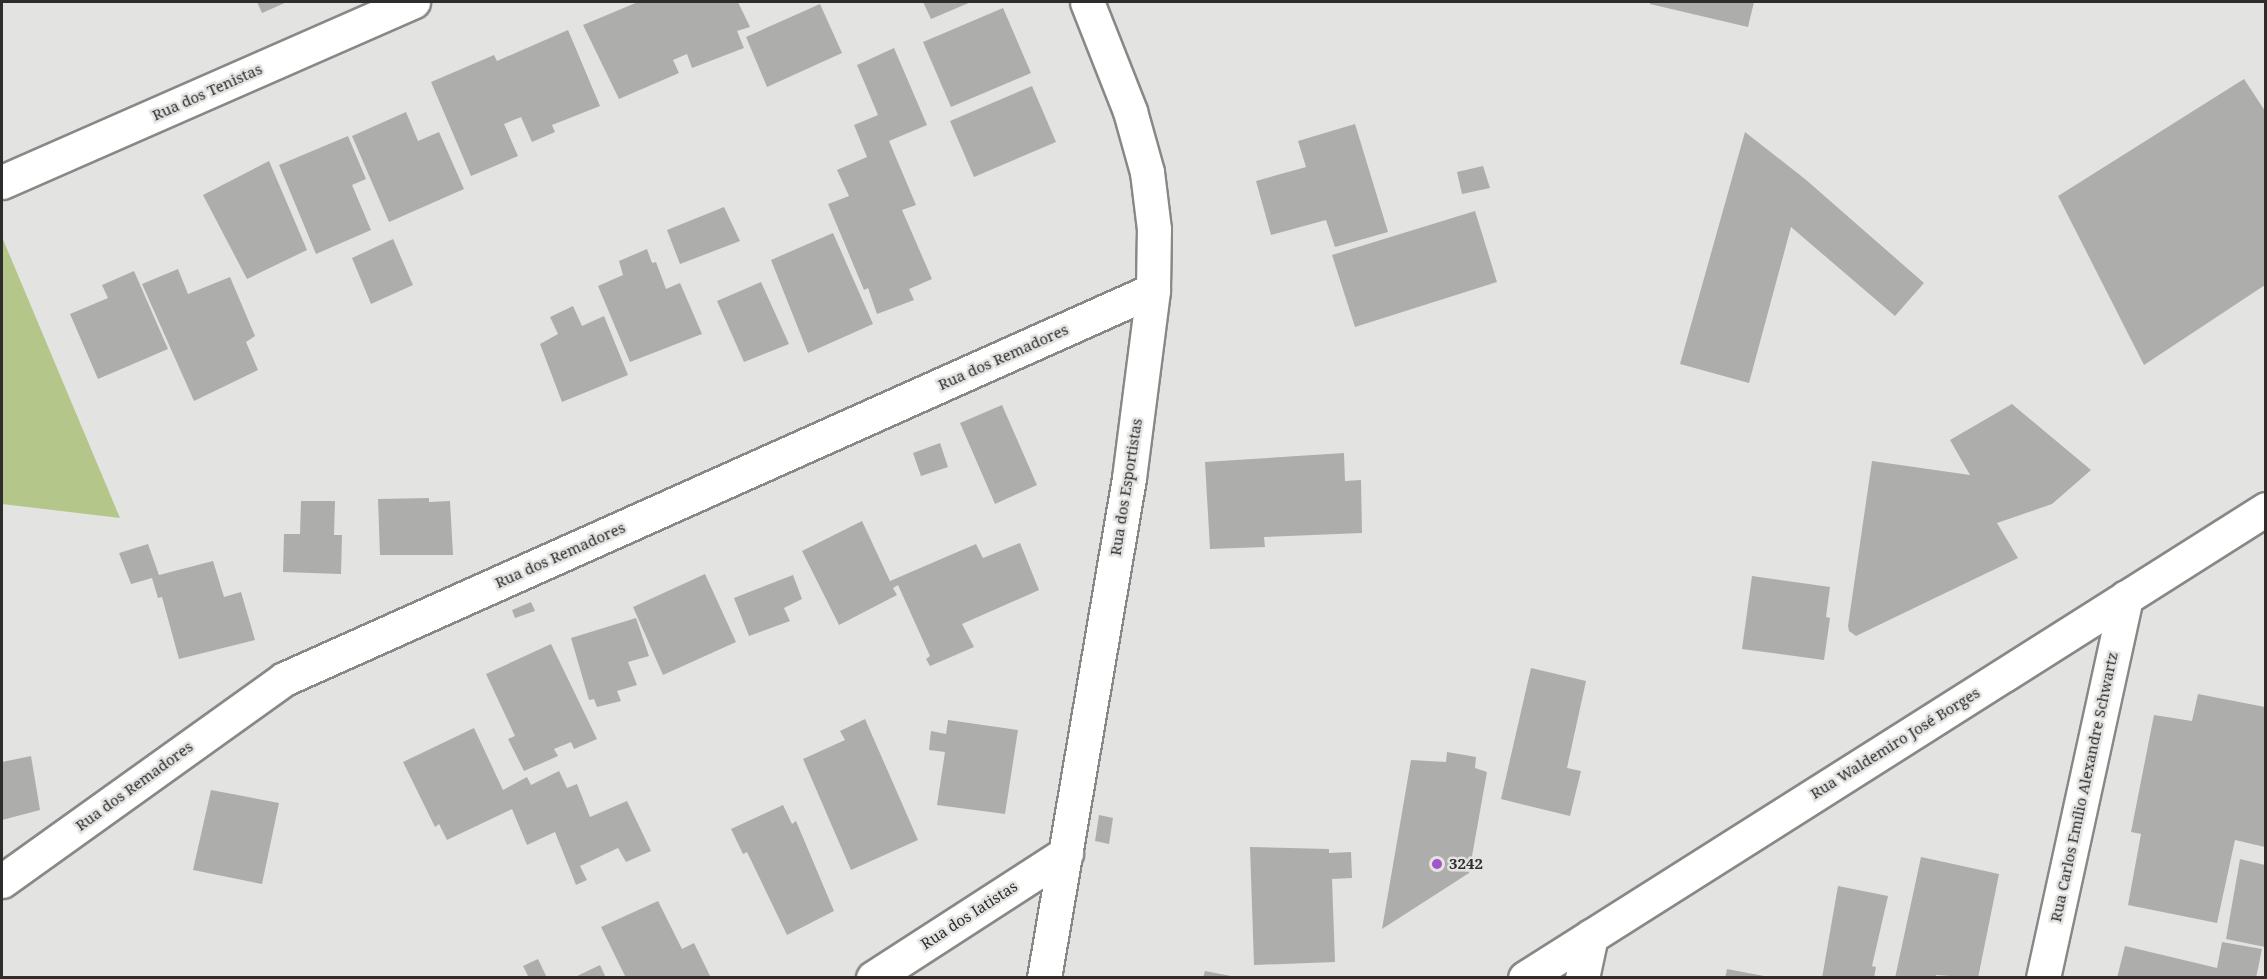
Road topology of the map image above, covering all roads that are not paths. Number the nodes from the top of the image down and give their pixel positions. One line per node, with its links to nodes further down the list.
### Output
1 (413, 2): 3 (street, Rua dos Tenistas)
2 (1087, 2): 4 (street, Rua dos Esportistas)
3 (2, 182)
4 (1153, 290): 7 (street, Rua dos Esportistas); 8 (street, Rua dos Remadores)
5 (2265, 508): 6 (street, Rua Waldemiro José Borges)
6 (2126, 597): 9 (street, Rua Waldemiro José Borges); 14 (street, Rua Carlos Emílio Alexandre Schwartz)
7 (1066, 854): 10 (street, Rua dos Iatistas); 11 (street, Rua dos Esportistas)
8 (2, 881)
9 (1591, 936): 12 (street, Rua Waldemiro José Borges); 13 (street)
10 (873, 978)
11 (1044, 978)
12 (1525, 978)
13 (1582, 978)
14 (2043, 978)

